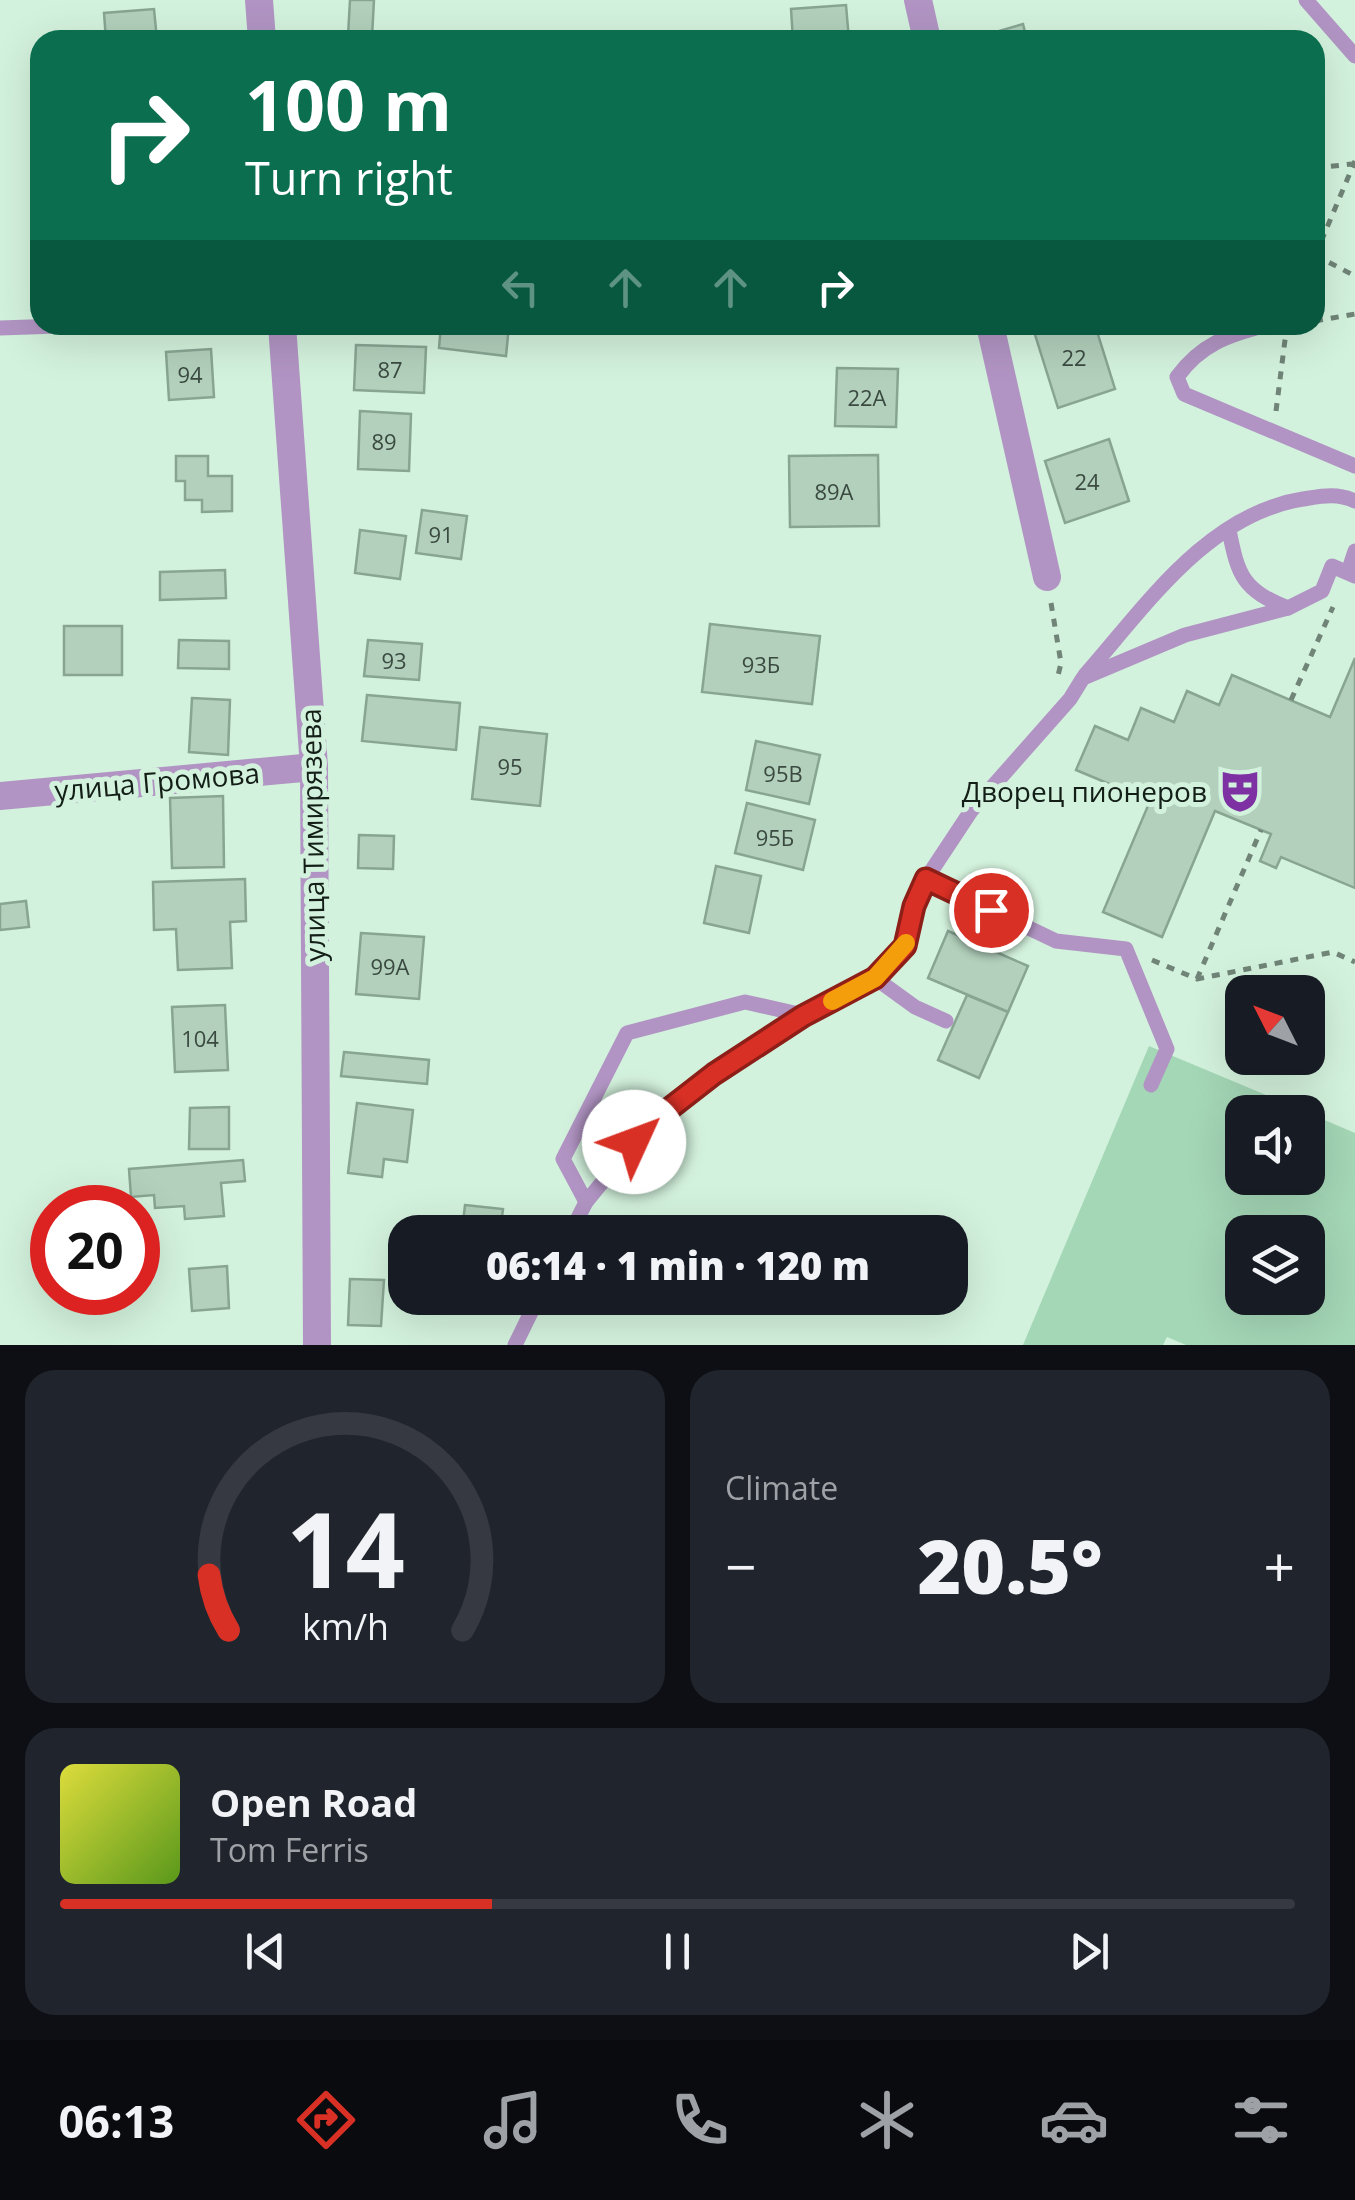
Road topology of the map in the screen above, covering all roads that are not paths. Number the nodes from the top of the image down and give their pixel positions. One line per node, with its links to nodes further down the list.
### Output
1 (259, 0): 4 (street)
2 (918, 0): 5 (street)
3 (1306, 0): 6 (lane)
4 (261, 30)
5 (925, 30)
6 (1355, 56)
7 (30, 327): 8 (lane)
8 (0, 328)
9 (283, 335): 20 (street, улица Тимирязева)
10 (992, 335): 17 (street)
11 (1230, 335): 12 (lane)
12 (1355, 466)
13 (1355, 502): 14 (lane)
14 (1229, 530): 18 (lane); 19 (lane)
15 (1355, 550): 16 (lane)
16 (1352, 574): 18 (lane)
17 (1046, 577)
18 (1288, 608): 19 (lane)
19 (1082, 678): 22 (lane)
20 (314, 768): 21 (street, улица Громова); 30 (street, улица Тимирязева)
21 (0, 796)
22 (926, 879): 23 (lane); 26 (lane)
23 (875, 978): 24 (lane); 25 (lane)
24 (803, 1016): 27 (lane); 27 (lane)
25 (946, 1021)
26 (1151, 1085)
27 (586, 1202): 28 (lane)
28 (579, 1215)
29 (530, 1315): 31 (lane)
30 (317, 1345)
31 (515, 1345)

